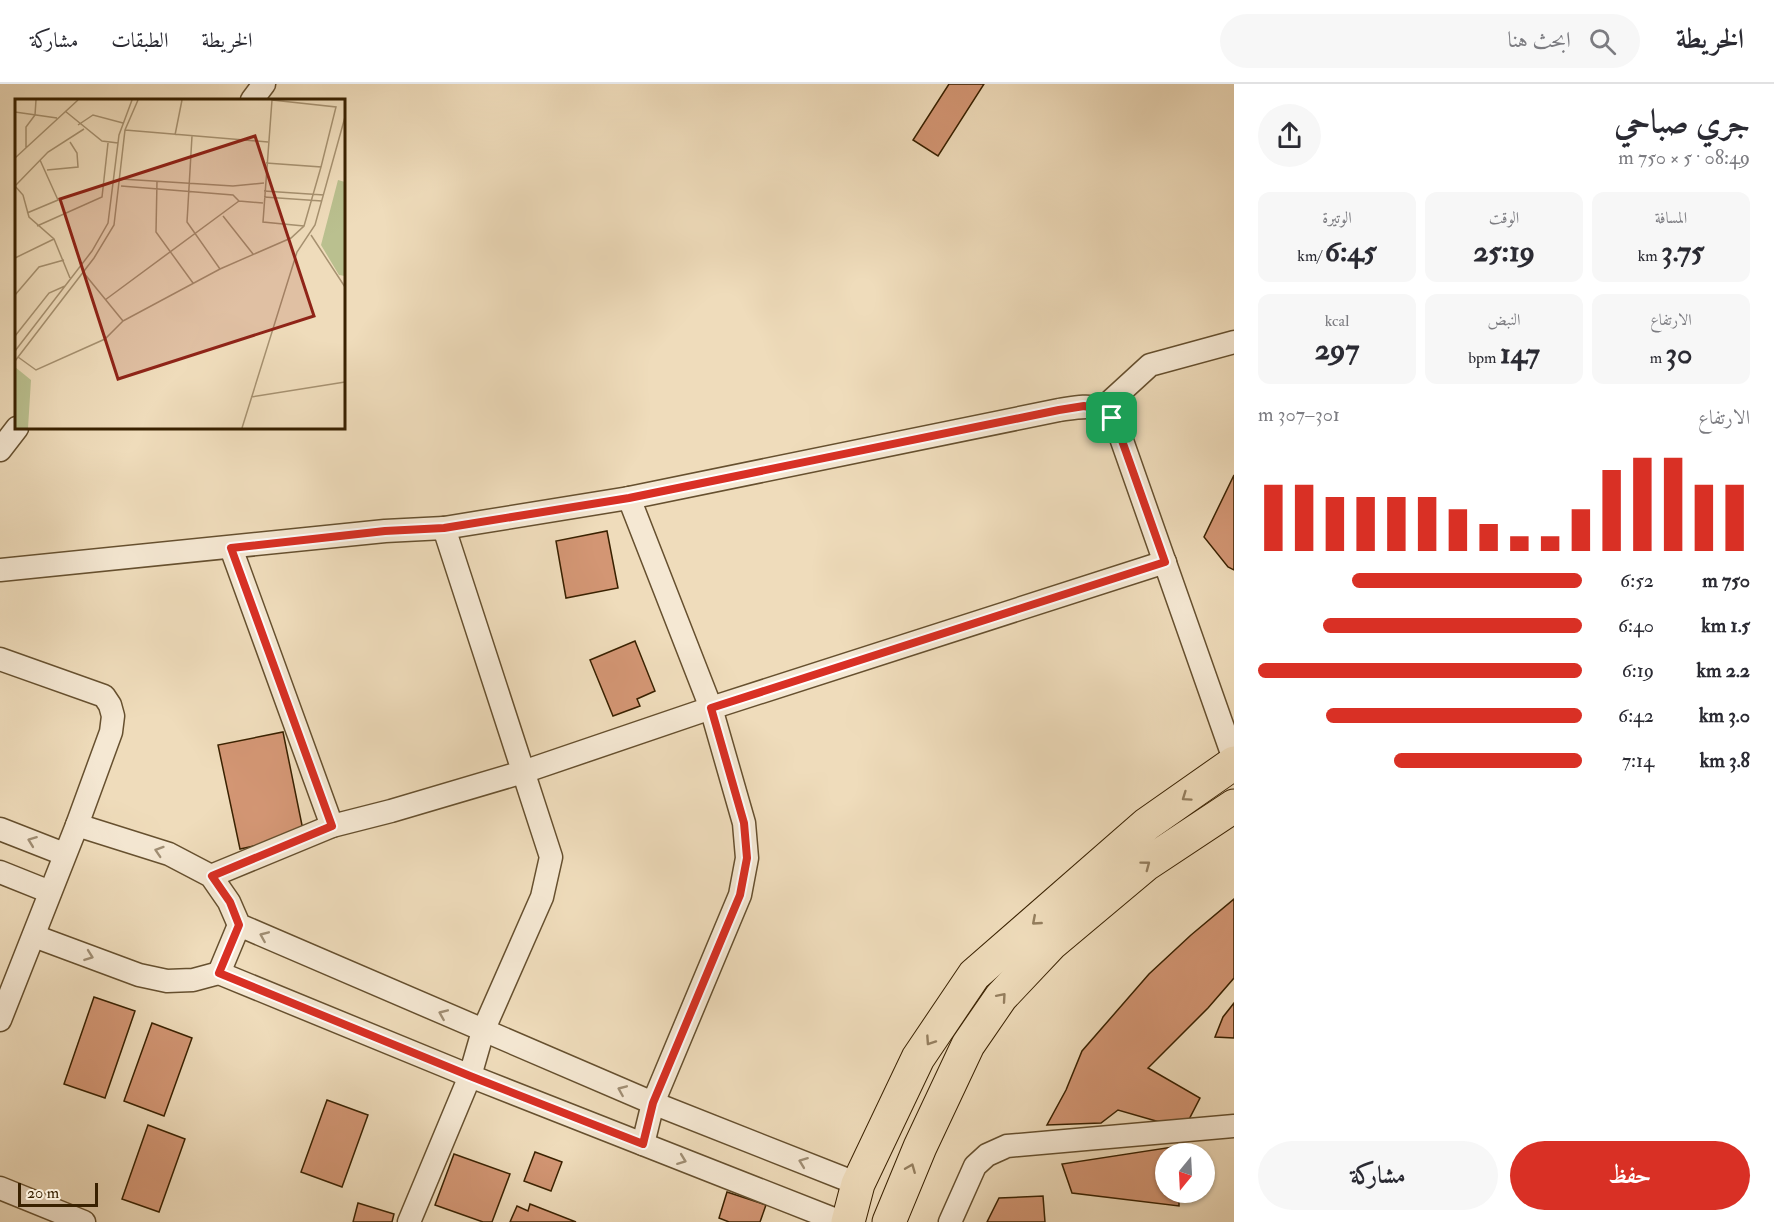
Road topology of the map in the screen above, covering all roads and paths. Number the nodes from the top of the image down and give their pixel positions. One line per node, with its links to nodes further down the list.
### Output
1 (264, 84): 2 (street)
2 (253, 99)
3 (1234, 342): 4 (street)
4 (1102, 409): 7 (street); 10 (street)
5 (16, 429): 6 (street)
6 (0, 450)
7 (629, 498): 8 (street); 13 (street)
8 (444, 528): 9 (street); 15 (street)
9 (231, 548): 11 (street); 18 (street)
10 (1165, 562): 13 (street); 14 (street)
11 (0, 570)
12 (0, 659): 17 (street)
13 (711, 708): 15 (street); 30 (street)
14 (1234, 761): 33 (highway, one-way to 33)
15 (523, 772): 18 (street); 28 (street)
16 (1234, 806): 39 (highway, one-way to 16)
17 (77, 825): 20 (street); 22 (street, one-way to 17)
18 (332, 826): 22 (street)
19 (0, 829): 20 (street, one-way to 19)
20 (64, 854): 23 (street)
21 (0, 872): 23 (street)
22 (212, 876): 24 (street)
23 (50, 892): 25 (street)
24 (239, 925): 26 (street); 28 (street, one-way to 24)
25 (34, 936): 26 (street, one-way to 26); 27 (street)
26 (219, 973): 29 (street)
27 (0, 1020)
28 (483, 1031): 29 (street); 30 (street, one-way to 28)
29 (470, 1076): 32 (street); 36 (street)
30 (653, 1103): 32 (street); 33 (street, one-way to 30)
31 (1234, 1126): 40 (street)
32 (643, 1144): 37 (street, one-way to 37)
33 (858, 1184): 38 (highway)
34 (0, 1188): 35 (street)
35 (84, 1222)
36 (409, 1222)
37 (841, 1222)
38 (848, 1222)
39 (889, 1222)
40 (950, 1222)

